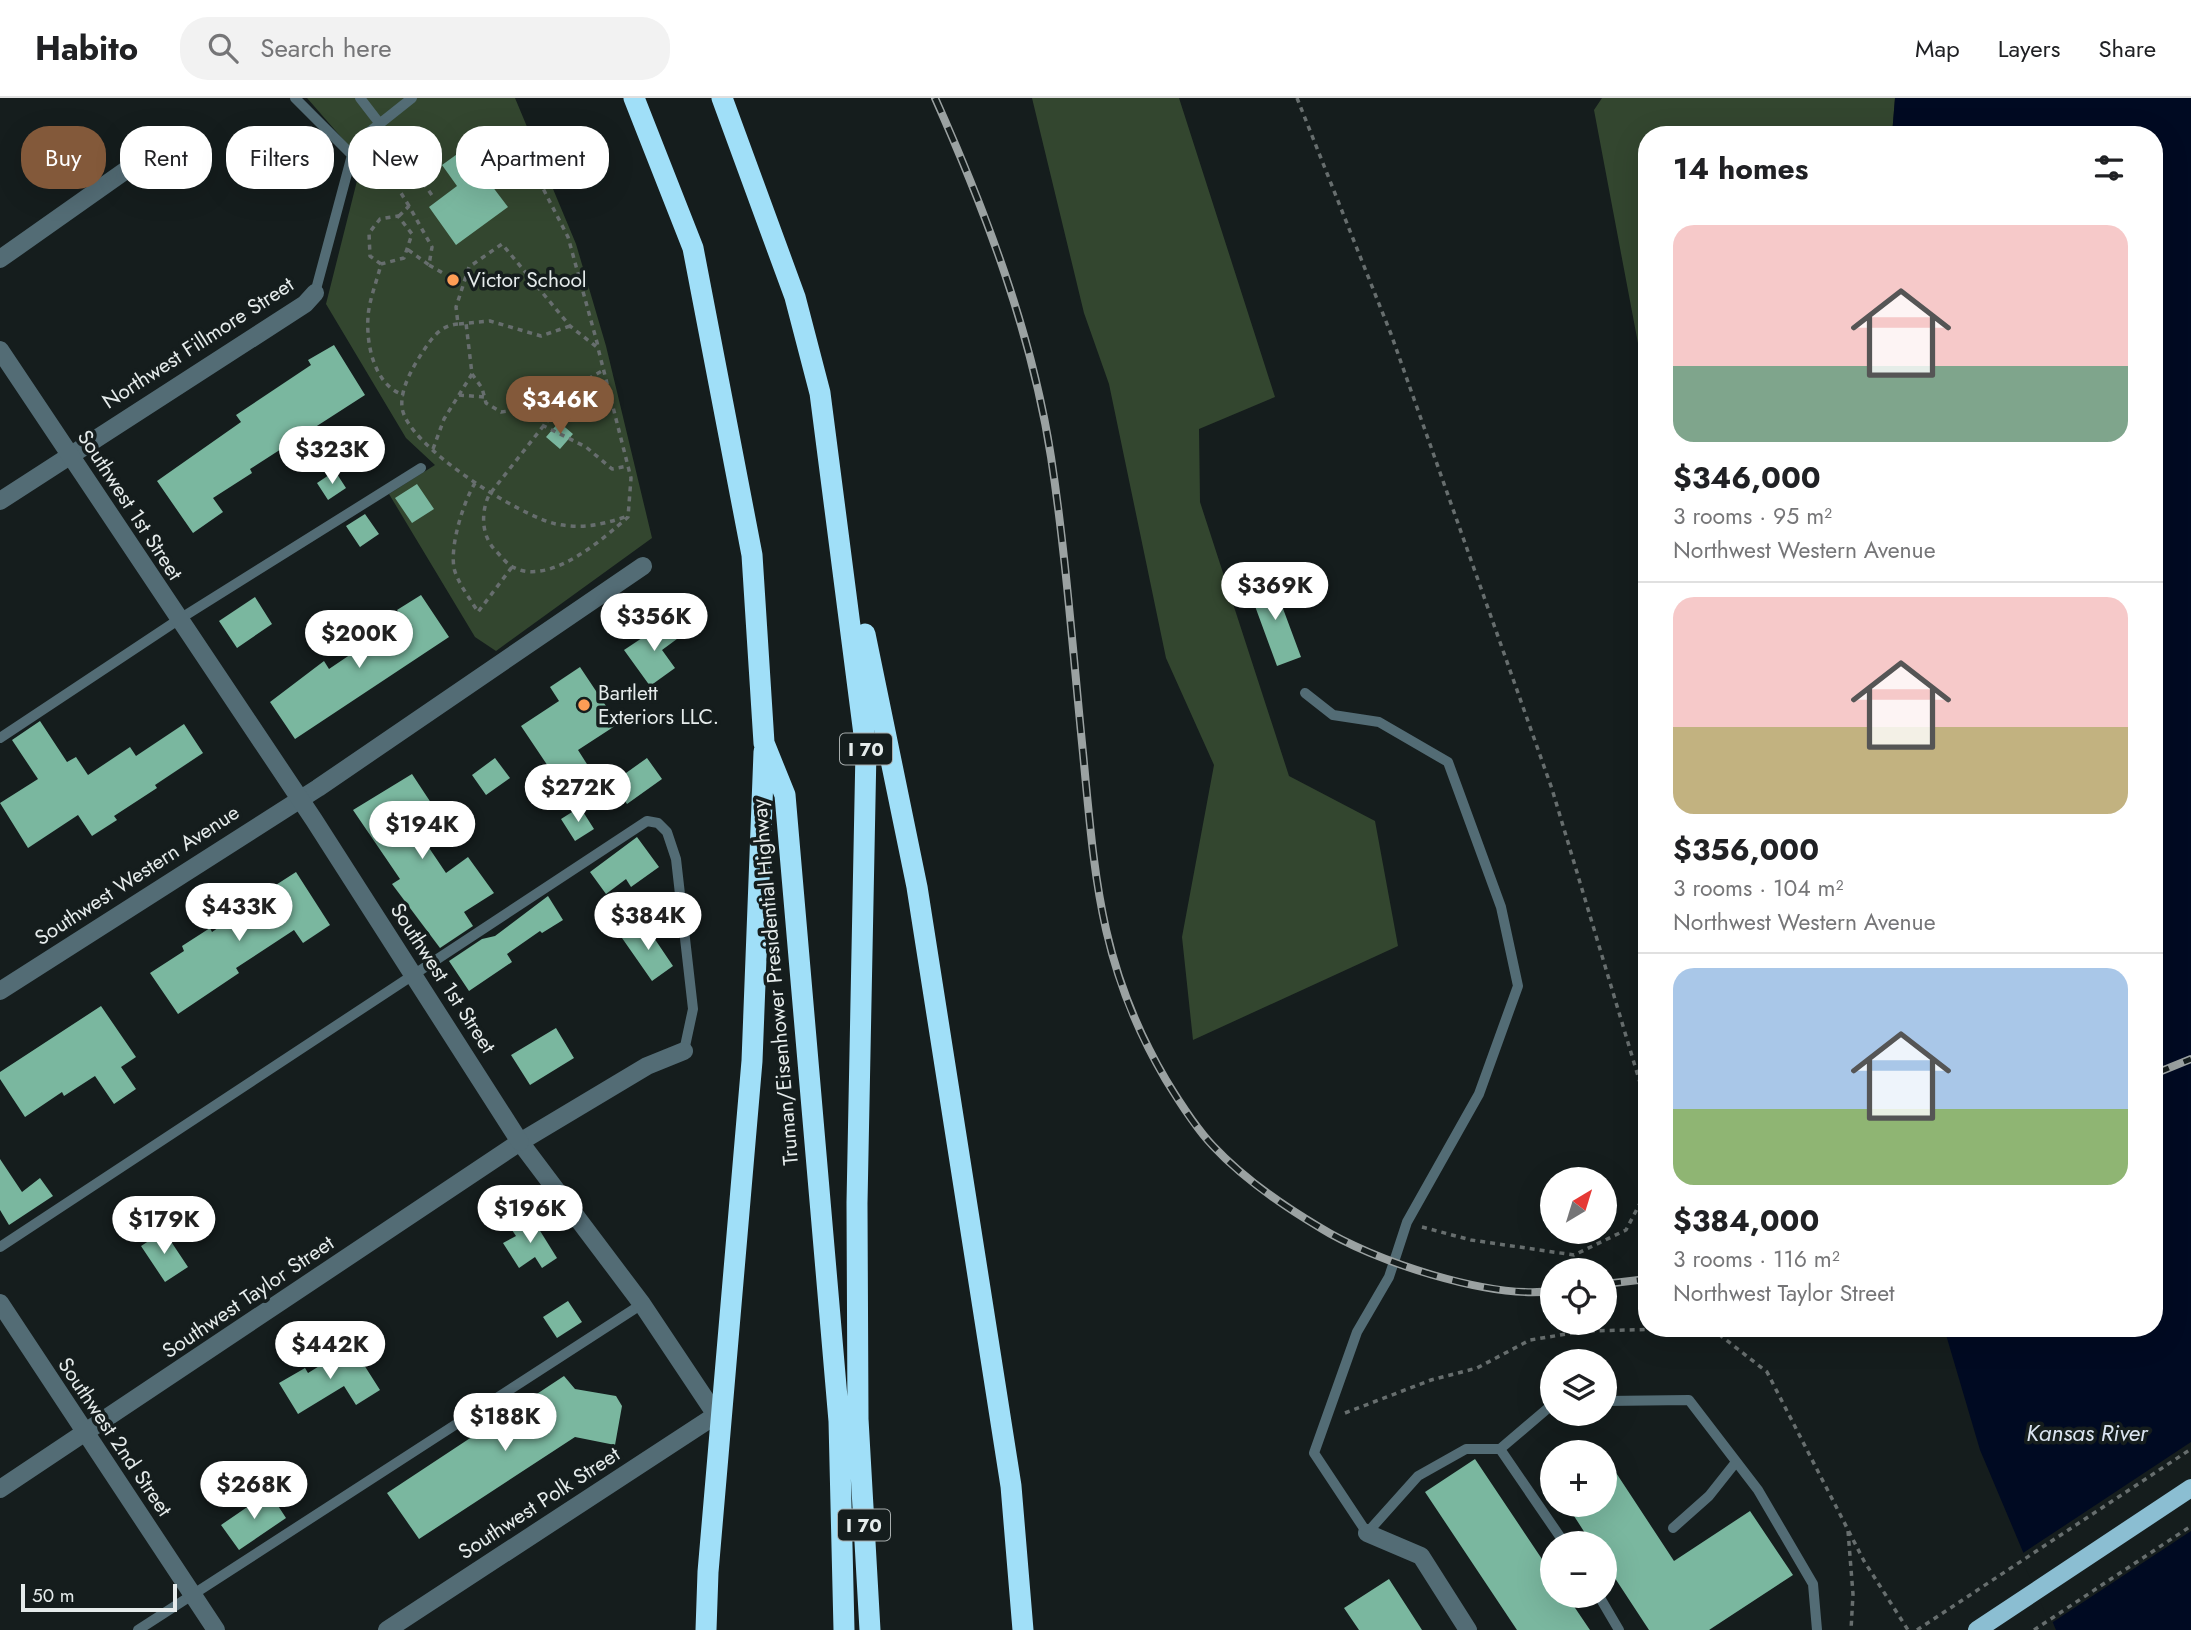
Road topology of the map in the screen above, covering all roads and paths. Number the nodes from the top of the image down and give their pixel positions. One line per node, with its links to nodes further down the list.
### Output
1 (295, 98): 9 (lane)
2 (360, 98): 7 (lane)
3 (412, 98): 7 (lane)
4 (634, 98): 50 (highway, Truman/Eisenhower Presidential Highway / I 70)
5 (722, 98): 40 (highway, Truman/Eisenhower Presidential Highway / I 70)
6 (1297, 98): 55 (path)
7 (380, 124): 8 (lane)
8 (377, 126)
9 (348, 151)
10 (348, 170): 23 (lane)
11 (120, 174): 19 (street)
12 (402, 189): 16 (path)
13 (428, 189): 15 (path)
14 (543, 189): 27 (path)
15 (434, 198)
16 (409, 206): 17 (path); 21 (path)
17 (398, 216): 18 (path); 20 (path)
18 (407, 249): 20 (path); 21 (path)
19 (0, 259)
20 (381, 264): 31 (path)
21 (429, 265): 22 (path)
22 (446, 275)
23 (315, 293): 37 (street, Northwest Fillmore Street)
24 (466, 323): 25 (path); 26 (path); 30 (path)
25 (458, 324): 26 (path); 31 (path)
26 (570, 327): 27 (path)
27 (598, 348): 29 (path)
28 (0, 350): 37 (street, Southwest 1st Street)
29 (602, 371): 34 (path); 38 (path)
30 (472, 374): 32 (path); 33 (path)
31 (404, 395): 36 (path)
32 (459, 395): 33 (path); 36 (path)
33 (484, 397): 34 (path)
34 (551, 414): 35 (path)
35 (542, 425): 38 (path); 42 (path)
36 (433, 450): 41 (path)
37 (70, 454): 43 (street, Northwest Fillmore Street); 47 (street, Southwest 1st Street)
38 (628, 466): 44 (path)
39 (421, 468): 47 (lane)
40 (833, 482): 67 (highway, Truman/Eisenhower Presidential Highway / I 70); 88 (highway)
41 (475, 483): 42 (path); 46 (path)
42 (489, 495): 44 (path); 46 (path)
43 (0, 501)
44 (628, 516): 46 (path)
45 (643, 566): 51 (street, Southwest Western Avenue)
46 (512, 567)
47 (178, 620): 49 (lane); 51 (street, Southwest 1st Street)
48 (1305, 693): 58 (lane)
49 (0, 738)
50 (764, 743): 67 (highway, Truman/Eisenhower Presidential Highway / I 70); 85 (highway)
51 (299, 798): 52 (street, Southwest 1st Street); 53 (street, Southwest Western Avenue)
52 (414, 976): 54 (lane); 56 (street, Southwest 1st Street); 59 (lane)
53 (0, 991)
54 (684, 1051): 56 (street, Southwest Taylor Street)
55 (1638, 1076)
56 (520, 1142): 61 (street, Southwest 1st Street); 69 (street, Southwest Taylor Street)
57 (1638, 1207): 58 (path)
58 (1407, 1222): 68 (lane)
59 (0, 1247)
60 (0, 1303): 69 (street, Southwest 2nd Street)
61 (642, 1304): 65 (street, Southwest 1st Street); 80 (lane)
62 (1638, 1330): 68 (path)
63 (1722, 1337): 77 (path)
64 (1617, 1401): 72 (lane)
65 (716, 1415): 84 (street, Southwest Polk Street)
66 (1540, 1415): 70 (lane)
67 (848, 1420): 86 (highway, Truman/Eisenhower Presidential Highway / I 70); 87 (highway, Truman/Eisenhower Presidential Highway / I 70)
68 (1325, 1421): 79 (lane)
69 (85, 1433): 74 (street, Southwest Taylor Street); 80 (street, Southwest 2nd Street)
70 (1500, 1449): 78 (lane); 79 (lane)
71 (2191, 1449): 94 (path)
72 (1737, 1462): 76 (lane); 91 (lane)
73 (2191, 1488): 95 (main road)
74 (0, 1489)
75 (2191, 1526): 96 (path)
76 (1673, 1528)
77 (1847, 1529): 92 (path); 93 (path)
78 (1556, 1531)
79 (1367, 1533): 89 (street)
80 (192, 1594): 82 (lane); 83 (street, Southwest 2nd Street)
81 (1607, 1608): 90 (lane)
82 (138, 1630)
83 (216, 1630)
84 (387, 1630)
85 (706, 1630)
86 (844, 1630)
87 (870, 1630)
88 (1023, 1630)
89 (1468, 1630)
90 (1619, 1630)
91 (1817, 1630)
92 (1852, 1630)
93 (1908, 1630)
94 (1917, 1630)
95 (1977, 1630)
96 (2034, 1630)

